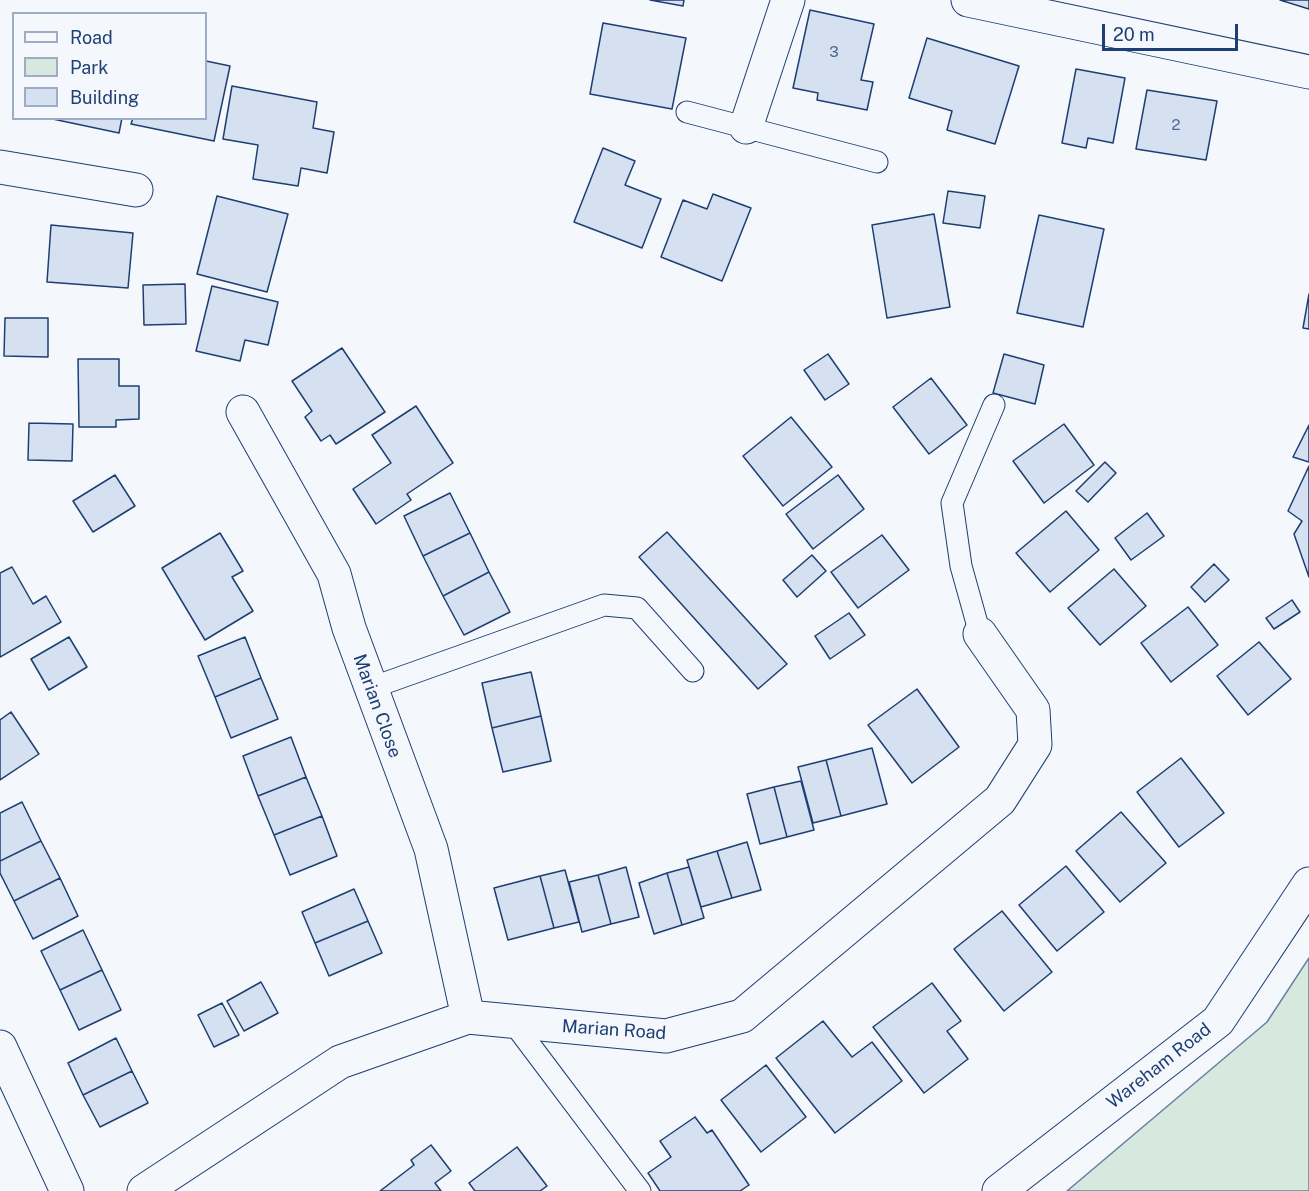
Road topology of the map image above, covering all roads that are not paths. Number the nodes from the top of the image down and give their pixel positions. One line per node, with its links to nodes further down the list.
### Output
1 (788, 0): 5 (street)
2 (968, 0): 3 (street)
3 (1309, 72)
4 (687, 112): 5 (lane)
5 (746, 127): 6 (lane)
6 (877, 162)
7 (0, 167): 8 (street)
8 (136, 190)
9 (994, 405): 11 (lane)
10 (243, 412): 13 (street, Marian Close)
11 (980, 634): 16 (street, Marian Road)
12 (693, 671): 13 (lane)
13 (371, 688): 15 (street, Marian Close)
14 (1309, 884): 21 (street, Wareham Road)
15 (468, 1017): 16 (street, Marian Road); 19 (street, Marian Road)
16 (512, 1021): 20 (lane)
17 (0, 1047): 18 (street)
18 (67, 1191)
19 (144, 1191)
20 (640, 1191)
21 (999, 1191)

